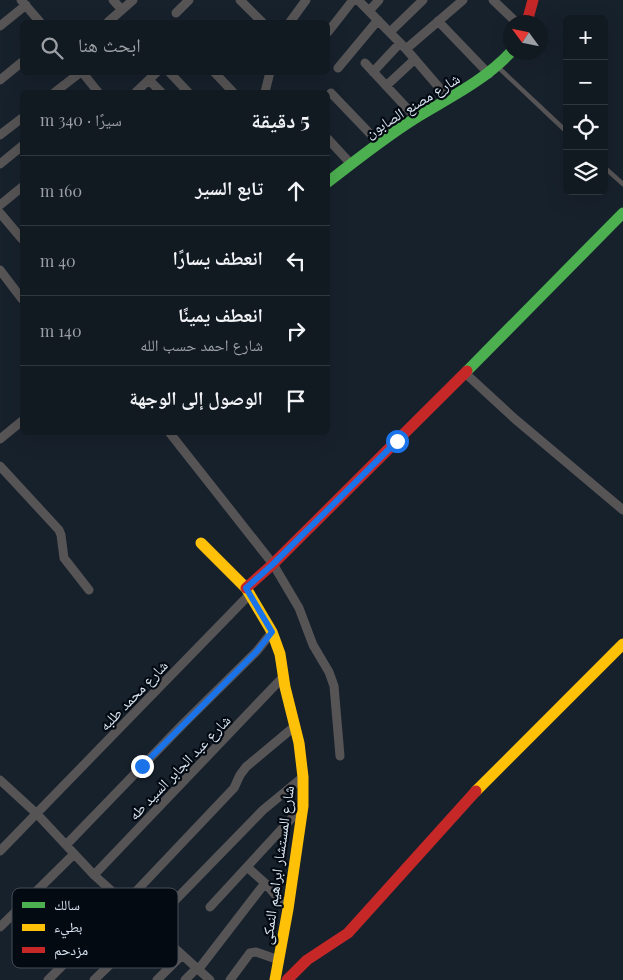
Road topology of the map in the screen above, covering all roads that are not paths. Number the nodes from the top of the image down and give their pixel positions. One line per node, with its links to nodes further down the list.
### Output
1 (113, 0): 14 (street)
2 (133, 0): 14 (street)
3 (189, 0): 16 (street)
4 (240, 0): 21 (street)
5 (306, 0): 22 (street)
6 (354, 0): 26 (street)
7 (358, 0): 15 (street)
8 (379, 0): 15 (street)
9 (423, 0): 27 (street)
10 (463, 0): 24 (street)
11 (493, 0): 17 (street)
12 (533, 0): 18 (street)
13 (24, 3): 19 (street); 25 (street)
14 (122, 10): 20 (street)
15 (369, 11): 23 (street)
16 (176, 13)
17 (509, 15)
18 (529, 15)
19 (38, 20)
20 (110, 20)
21 (260, 20)
22 (291, 20)
23 (378, 20): 27 (street); 33 (street)
24 (438, 21): 28 (street); 34 (street)
25 (0, 26)
26 (330, 30)
27 (390, 32): 28 (street)
28 (403, 46): 29 (street); 35 (street)
29 (415, 59): 44 (street); 53 (street)
30 (503, 60): 34 (street, شارع مصنع الصابون)
31 (365, 63): 35 (street)
32 (20, 64): 42 (street)
33 (338, 68)
34 (494, 70): 53 (street, شارع مصنع الصابون); 56 (lane)
35 (373, 72): 44 (street)
36 (77, 75): 45 (street)
37 (83, 75): 46 (street)
38 (154, 75): 43 (street)
39 (172, 75): 49 (street)
40 (217, 75): 50 (street)
41 (269, 76): 51 (street)
42 (0, 80)
43 (149, 80): 47 (street); 48 (street)
44 (386, 86): 54 (street)
45 (58, 90)
46 (93, 90)
47 (138, 90)
48 (159, 90)
49 (186, 90)
50 (231, 90)
51 (265, 90)
52 (331, 93): 59 (street)
53 (449, 99): 54 (street, شارع مصنع الصابون)
54 (416, 118): 59 (street, شارع مصنع الصابون)
55 (20, 120): 57 (street)
56 (563, 129)
57 (0, 135)
58 (330, 141): 62 (street)
59 (378, 143): 62 (street, شارع مصنع الصابون)
60 (20, 148): 61 (street)
61 (0, 164)
62 (351, 164): 64 (street, شارع مصنع الصابون)
63 (608, 171): 65 (lane)
64 (330, 180)
65 (623, 184)
66 (20, 189): 67 (street)
67 (0, 205)
68 (0, 212): 70 (street)
69 (623, 213): 73 (street)
70 (19, 229)
71 (0, 270): 72 (street)
72 (20, 296)
73 (465, 373): 78 (street); 80 (street)
74 (20, 423): 76 (street)
75 (171, 435): 80 (street)
76 (0, 440)
77 (0, 466): 81 (street)
78 (623, 510)
79 (201, 543): 82 (street, شارع المستشار ابراهيم النمكى)
80 (271, 565): 82 (street); 87 (street)
81 (89, 590)
82 (248, 591): 83 (street, شارع المستشار ابراهيم النمكى); 91 (street, شارع محمد طلبه)
83 (272, 632): 85 (street, شارع المستشار ابراهيم النمكى); 92 (street)
84 (623, 644): 121 (street)
85 (283, 677): 86 (street, شارع المستشار ابراهيم النمكى); 96 (street, شارع عبد الجابر السيد طه)
86 (295, 726): 88 (street, شارع المستشار ابراهيم النمكى); 100 (street)
87 (340, 756)
88 (303, 777): 90 (street, شارع المستشار ابراهيم النمكى); 101 (street)
89 (0, 780): 91 (street)
90 (303, 806): 95 (street); 103 (street, شارع المستشار ابراهيم النمكى)
91 (37, 814): 92 (street); 93 (street, شارع محمد طلبه)
92 (66, 845): 94 (street)
93 (0, 851)
94 (74, 854): 96 (street); 98 (street)
95 (247, 867): 97 (street); 102 (street)
96 (94, 875): 99 (street)
97 (265, 884): 103 (street); 113 (street)
98 (40, 888)
99 (107, 888)
100 (139, 888)
101 (178, 897)
102 (210, 907)
103 (288, 909): 109 (street, شارع المستشار ابراهيم النمكى)
104 (12, 915): 105 (street)
105 (0, 927)
106 (178, 951): 107 (street)
107 (182, 955): 108 (street); 113 (street)
108 (178, 959)
109 (279, 960): 119 (street); 120 (street, شارع المستشار ابراهيم النمكى)
110 (60, 968): 114 (street)
111 (106, 968): 115 (street)
112 (169, 968): 116 (street)
113 (198, 969): 117 (street); 118 (street)
114 (48, 980)
115 (94, 980)
116 (157, 980)
117 (186, 980)
118 (210, 980)
119 (230, 980)
120 (275, 980)
121 (287, 980)

